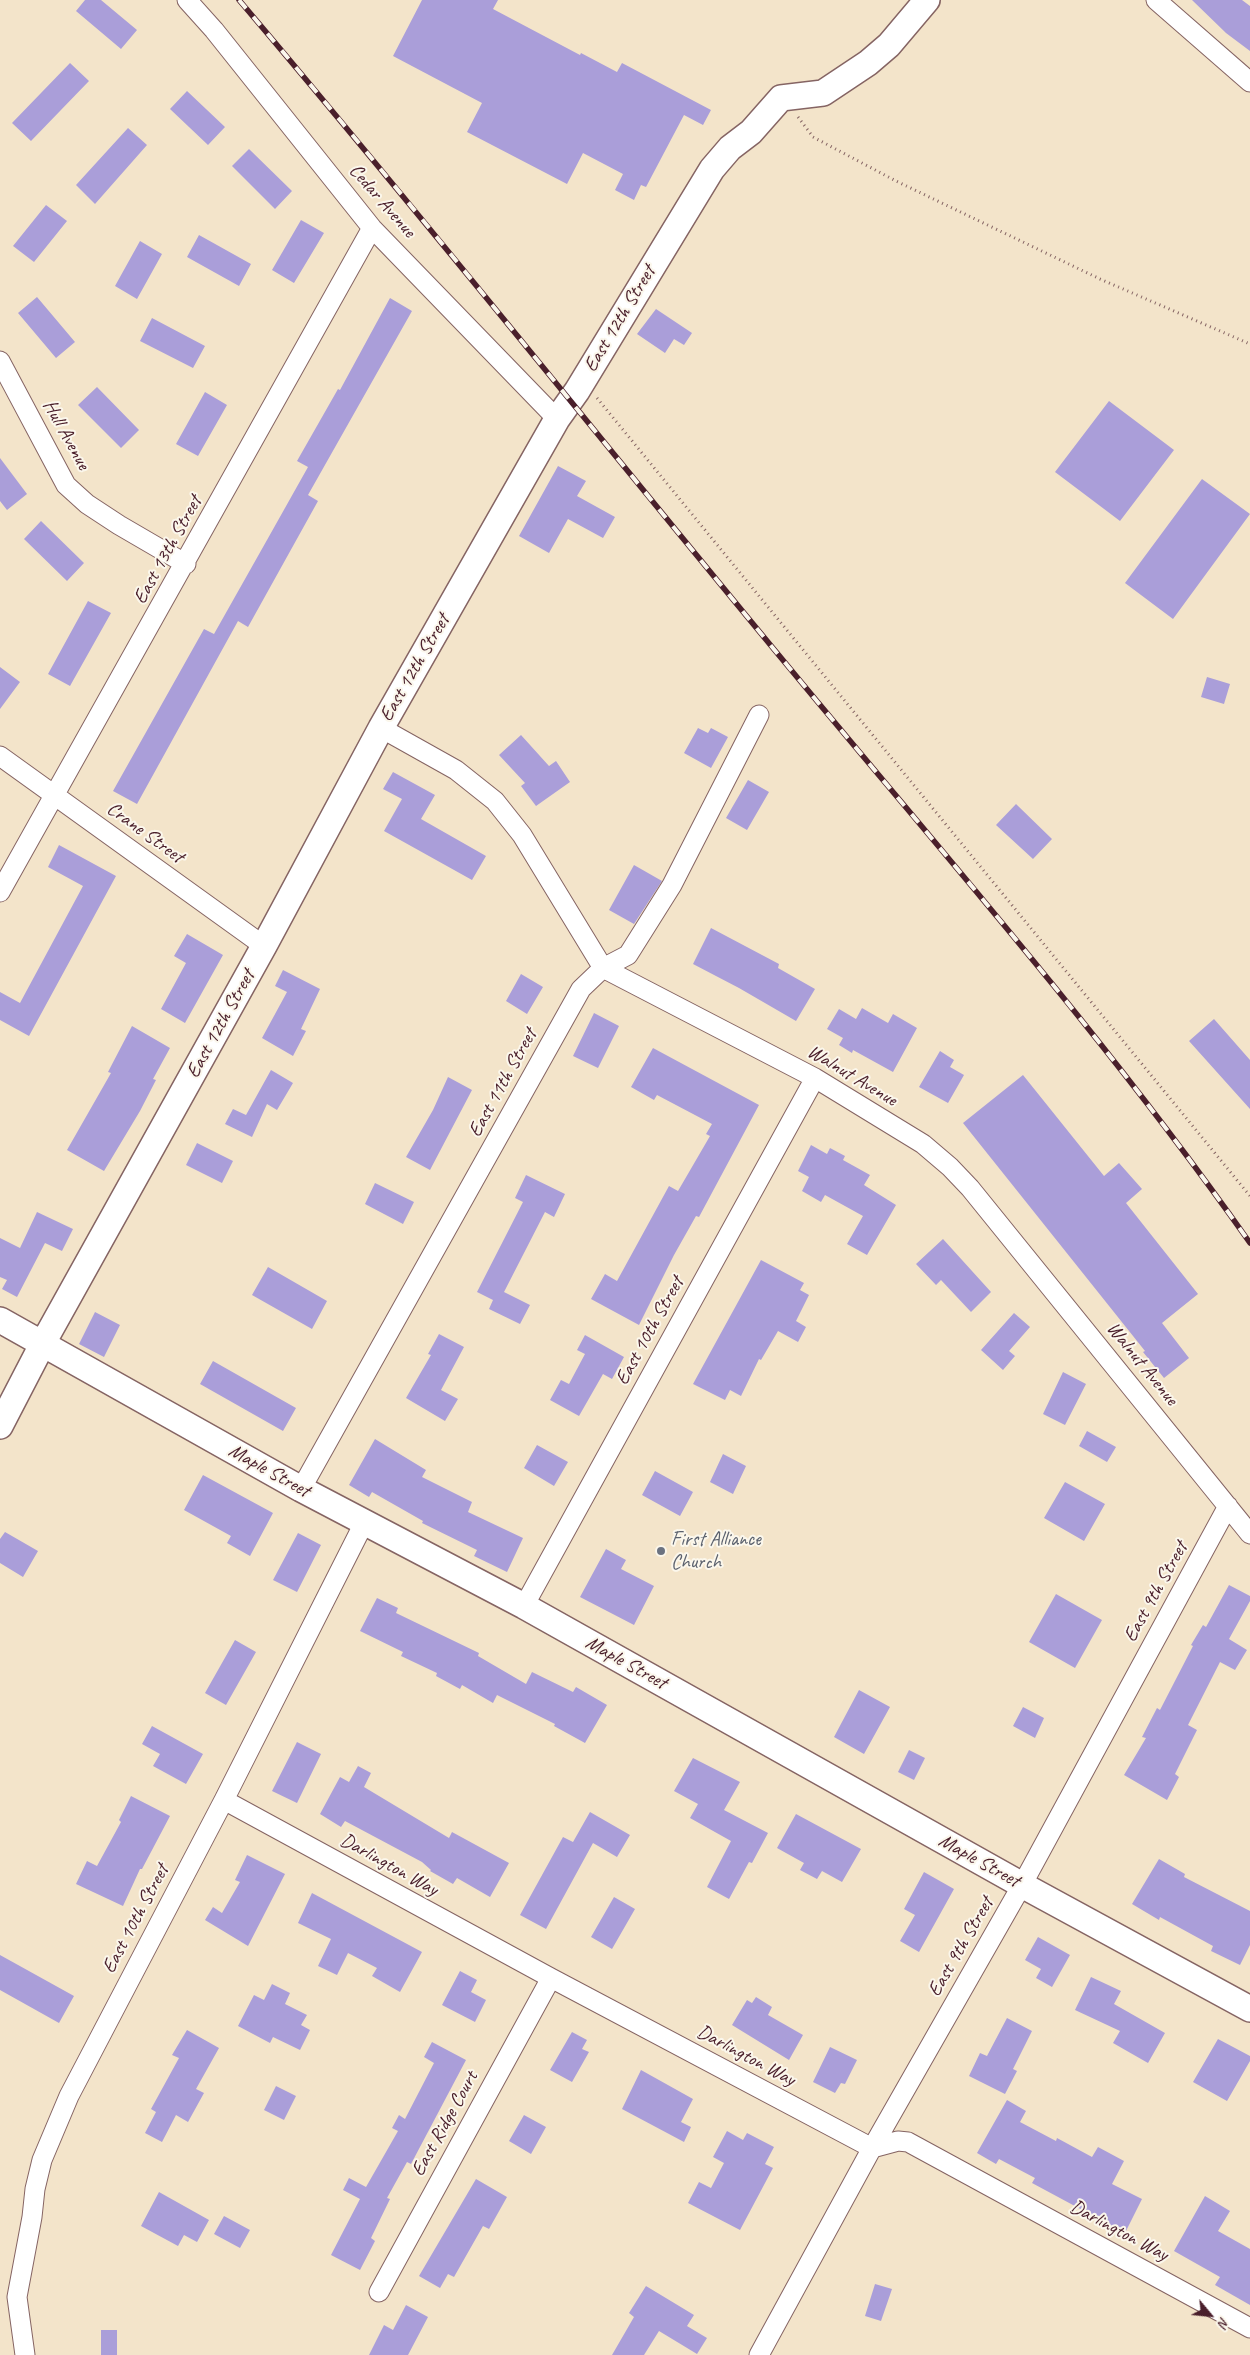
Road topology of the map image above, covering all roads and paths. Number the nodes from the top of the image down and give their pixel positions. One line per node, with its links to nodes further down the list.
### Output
1 (187, 0): 6 (street, Cedar Avenue)
2 (927, 0): 5 (main road)
3 (1156, 0): 4 (street)
4 (1250, 82)
5 (781, 98): 7 (path); 9 (main road, East 12th Street)
6 (372, 228): 10 (street, Cedar Avenue); 11 (street, East 13th Street)
7 (1250, 344)
8 (0, 361): 11 (street, Hull Avenue)
9 (582, 381): 10 (main road, East 12th Street); 20 (path)
10 (557, 419): 13 (main road, East 12th Street)
11 (186, 564): 15 (street, East 13th Street)
12 (759, 715): 18 (street, East 11th Street)
13 (381, 728): 17 (main road, East 12th Street); 18 (street)
14 (0, 756): 15 (street, Crane Street)
15 (53, 795): 16 (street, East 13th Street); 17 (street, Crane Street)
16 (0, 892)
17 (264, 946): 22 (main road, East 12th Street)
18 (603, 968): 19 (street, Walnut Avenue); 24 (street, East 11th Street)
19 (815, 1078): 25 (street, Walnut Avenue); 28 (street, East 10th Street)
20 (1250, 1196)
21 (0, 1320): 22 (main road, Maple Street)
22 (43, 1343): 23 (main road, East 12th Street); 24 (main road, Maple Street)
23 (0, 1426)
24 (301, 1489): 26 (main road, Maple Street)
25 (1228, 1506): 27 (street, Walnut Avenue); 30 (street, East 9th Street)
26 (364, 1523): 28 (main road, Maple Street); 29 (street, East 10th Street)
27 (1250, 1534)
28 (524, 1606): 30 (main road, Maple Street)
29 (224, 1800): 31 (street, Darlington Way); 35 (street, East 10th Street)
30 (1022, 1885): 32 (main road, Maple Street); 33 (street, East 9th Street)
31 (551, 1978): 33 (street, Darlington Way); 34 (street, East Ridge Court)
32 (1250, 2010)
33 (872, 2148): 36 (street, Darlington Way); 38 (street, East 9th Street)
34 (379, 2292)
35 (9, 2298): 37 (street, East 10th Street)
36 (1250, 2328)
37 (25, 2355)
38 (759, 2355)

